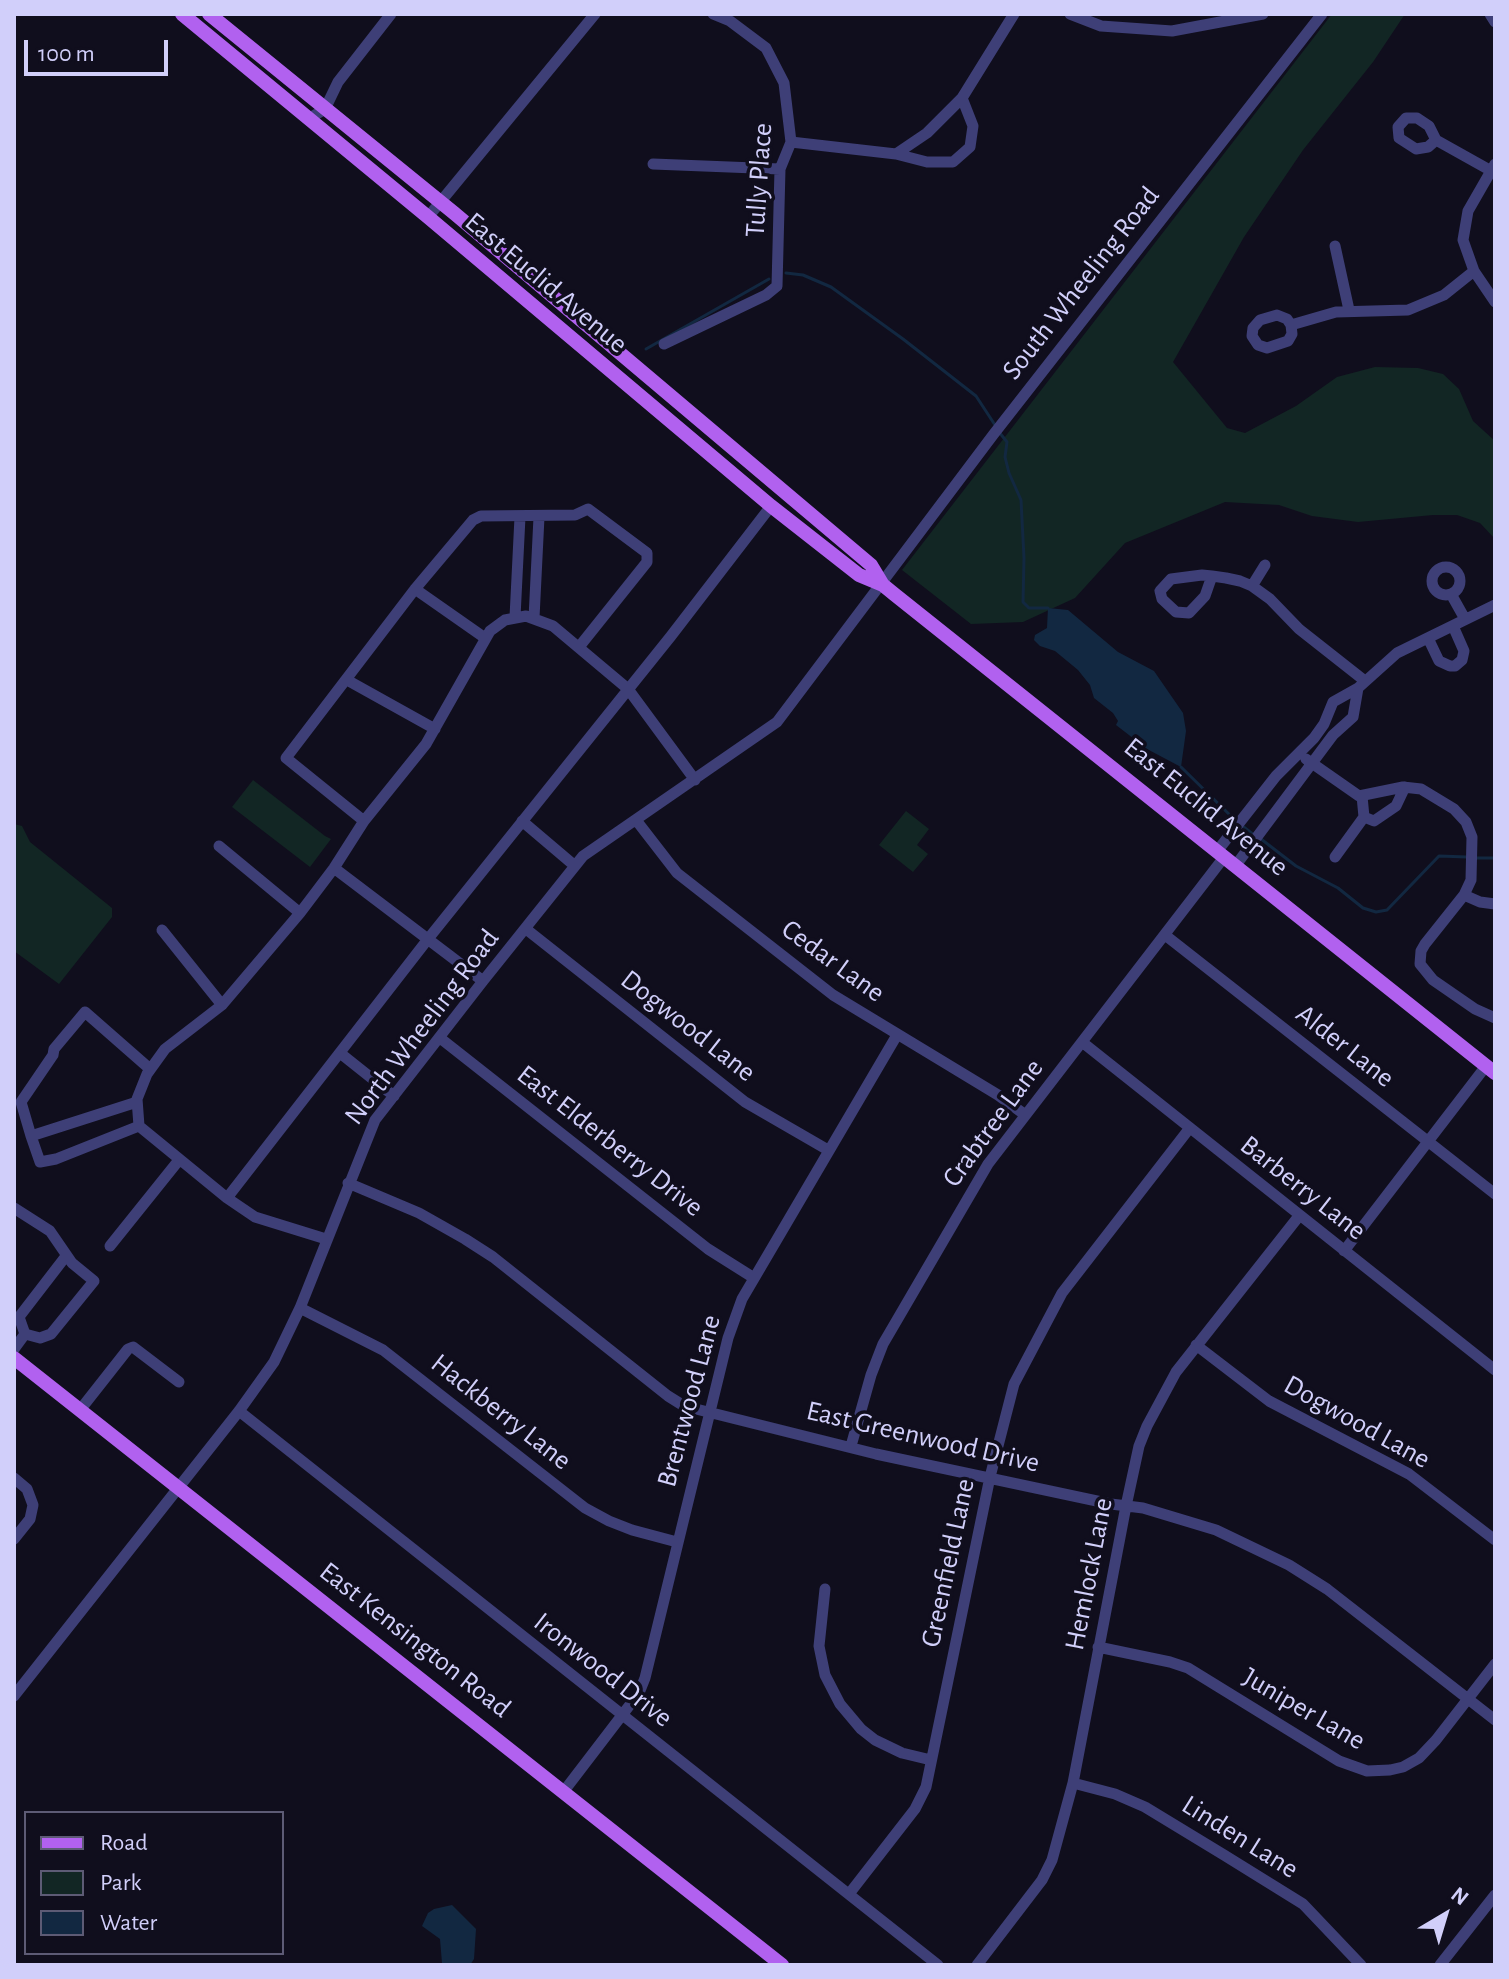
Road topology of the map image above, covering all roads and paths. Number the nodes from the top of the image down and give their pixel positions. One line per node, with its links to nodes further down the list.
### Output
1 (182, 14): 14 (main road, East Euclid Avenue)
2 (209, 14): 13 (main road, East Euclid Avenue)
3 (391, 14): 13 (street)
4 (713, 14): 16 (street, Tully Place)
5 (1014, 14): 12 (street)
6 (1070, 14): 7 (street)
7 (1263, 14)
8 (1322, 14): 34 (street, South Wheeling Road)
9 (1490, 14): 11 (street)
10 (591, 16): 21 (street)
11 (1495, 22)
12 (962, 98): 17 (street); 17 (street)
13 (320, 105): 14 (street); 21 (main road, East Euclid Avenue)
14 (310, 118): 22 (main road, East Euclid Avenue)
15 (1436, 140): 20 (street)
16 (791, 142): 17 (street); 19 (street, Tully Place)
17 (896, 154)
18 (653, 164): 19 (street)
19 (780, 169): 28 (street, Tully Place)
20 (1494, 169): 24 (street)
21 (440, 202): 22 (street); 34 (main road, East Euclid Avenue)
22 (428, 217): 29 (main road, East Euclid Avenue)
23 (1335, 246): 26 (street)
24 (1474, 271): 25 (street); 26 (street)
25 (1495, 302)
26 (1349, 310): 27 (street)
27 (1291, 325)
28 (664, 344)
29 (771, 506): 34 (main road, East Euclid Avenue); 48 (street)
30 (520, 517): 31 (street); 36 (street); 39 (street)
31 (539, 517): 40 (street); 45 (street)
32 (1265, 565): 35 (street)
33 (1212, 576): 33 (street); 35 (street)
34 (883, 585): 51 (street, North Wheeling Road); 59 (main road, East Euclid Avenue)
35 (1252, 586): 47 (street)
36 (415, 589): 43 (street); 46 (street)
37 (1451, 594): 41 (street)
38 (1495, 605): 41 (street)
39 (515, 617): 40 (street); 43 (street)
40 (534, 618): 45 (street)
41 (1465, 619): 42 (street)
42 (1453, 626): 44 (street); 44 (street)
43 (485, 638): 49 (street)
44 (1428, 638): 47 (street)
45 (579, 647): 48 (street)
46 (347, 680): 49 (street); 56 (street)
47 (1362, 685): 50 (street); 59 (street)
48 (628, 689): 51 (street); 57 (street)
49 (435, 729): 56 (street)
50 (1309, 761): 53 (street); 59 (street)
51 (695, 780): 55 (street, North Wheeling Road)
52 (1405, 787): 53 (street); 54 (street); 63 (street)
53 (1362, 796): 54 (street)
54 (1364, 817): 60 (street)
55 (636, 820): 61 (street, North Wheeling Road); 73 (street, Cedar Lane)
56 (364, 821): 62 (street)
57 (522, 821): 61 (street); 69 (street)
58 (219, 846): 65 (street)
59 (1226, 857): 68 (street, Crabtree Lane); 78 (main road, East Euclid Avenue)
60 (1335, 857)
61 (575, 866): 66 (street, North Wheeling Road)
62 (334, 868): 65 (street); 69 (street)
63 (1464, 895): 64 (street); 72 (street)
64 (1495, 904)
65 (300, 913): 71 (street)
66 (526, 929): 70 (street, North Wheeling Road); 86 (street, Dogwood Lane)
67 (162, 930): 71 (street)
68 (1165, 935): 75 (street, Crabtree Lane); 85 (street, Alder Lane)
69 (428, 939): 70 (street); 76 (street)
70 (483, 981): 74 (street, North Wheeling Road)
71 (222, 1005): 77 (street)
72 (1495, 1018)
73 (897, 1035): 81 (street, Cedar Lane); 86 (street, Brentwood Lane)
74 (440, 1038): 79 (street, North Wheeling Road); 97 (street, East Elderberry Drive)
75 (1082, 1042): 81 (street, Crabtree Lane); 83 (street, Barberry Lane)
76 (340, 1053): 79 (street); 90 (street)
77 (150, 1069): 80 (street); 84 (street)
78 (1491, 1069): 85 (street)
79 (394, 1096): 88 (street, North Wheeling Road)
80 (137, 1102): 82 (street); 84 (street)
81 (1024, 1114): 108 (street, Crabtree Lane)
82 (139, 1126): 84 (street); 87 (street)
83 (1189, 1129): 92 (street, Barberry Lane); 109 (street, Greenfield Lane)
84 (31, 1136)
85 (1429, 1143): 89 (street, Alder Lane); 95 (street)
86 (828, 1150): 97 (street, Brentwood Lane)
87 (179, 1160): 90 (street); 94 (street)
88 (348, 1183): 93 (street, North Wheeling Road); 107 (street, East Greenwood Drive)
89 (1495, 1194)
90 (227, 1198): 93 (street)
91 (14, 1208): 96 (street)
92 (1299, 1216): 95 (street, Barberry Lane); 100 (street, Hemlock Lane)
93 (326, 1239): 98 (street, North Wheeling Road)
94 (110, 1246)
95 (1344, 1251): 103 (street, Barberry Lane)
96 (66, 1256): 99 (street); 99 (street)
97 (754, 1278): 107 (street, Brentwood Lane)
98 (300, 1308): 106 (street, North Wheeling Road); 115 (street, Hackberry Lane)
99 (25, 1334): 101 (street)
100 (1196, 1345): 112 (street, Hemlock Lane); 114 (street, Dogwood Lane)
101 (14, 1349)
102 (14, 1358): 105 (main road, East Kensington Road)
103 (1495, 1370)
104 (179, 1382): 105 (street)
105 (80, 1410): 111 (main road, East Kensington Road)
106 (239, 1411): 111 (street, North Wheeling Road); 121 (street, Ironwood Drive)
107 (710, 1412): 108 (street, East Greenwood Drive); 115 (street, Brentwood Lane)
108 (851, 1446): 109 (street, East Greenwood Drive)
109 (990, 1477): 112 (street, East Greenwood Drive); 123 (street, Greenfield Lane)
110 (14, 1478): 113 (street)
111 (177, 1486): 119 (street, North Wheeling Road); 125 (main road, East Kensington Road)
112 (1126, 1506): 117 (street, Hemlock Lane); 120 (street, East Greenwood Drive)
113 (14, 1539)
114 (1495, 1540)
115 (677, 1542): 121 (street, Brentwood Lane)
116 (825, 1589): 123 (street)
117 (1098, 1647): 120 (street, Juniper Lane); 124 (street, Hemlock Lane)
118 (1495, 1664): 120 (street, Juniper Lane)
119 (14, 1696)
120 (1469, 1699): 122 (street, East Greenwood Drive)
121 (621, 1716): 125 (street, Brentwood Lane); 126 (street, Ironwood Drive)
122 (1495, 1720)
123 (931, 1760): 126 (street, Greenfield Lane)
124 (1073, 1783): 130 (street, Hemlock Lane); 131 (street, Linden Lane)
125 (564, 1791): 128 (main road, East Kensington Road)
126 (849, 1894): 129 (street, Ironwood Drive)
127 (1495, 1895): 132 (street)
128 (782, 1965)
129 (938, 1965)
130 (977, 1965)
131 (1361, 1965)
132 (1440, 1965)

